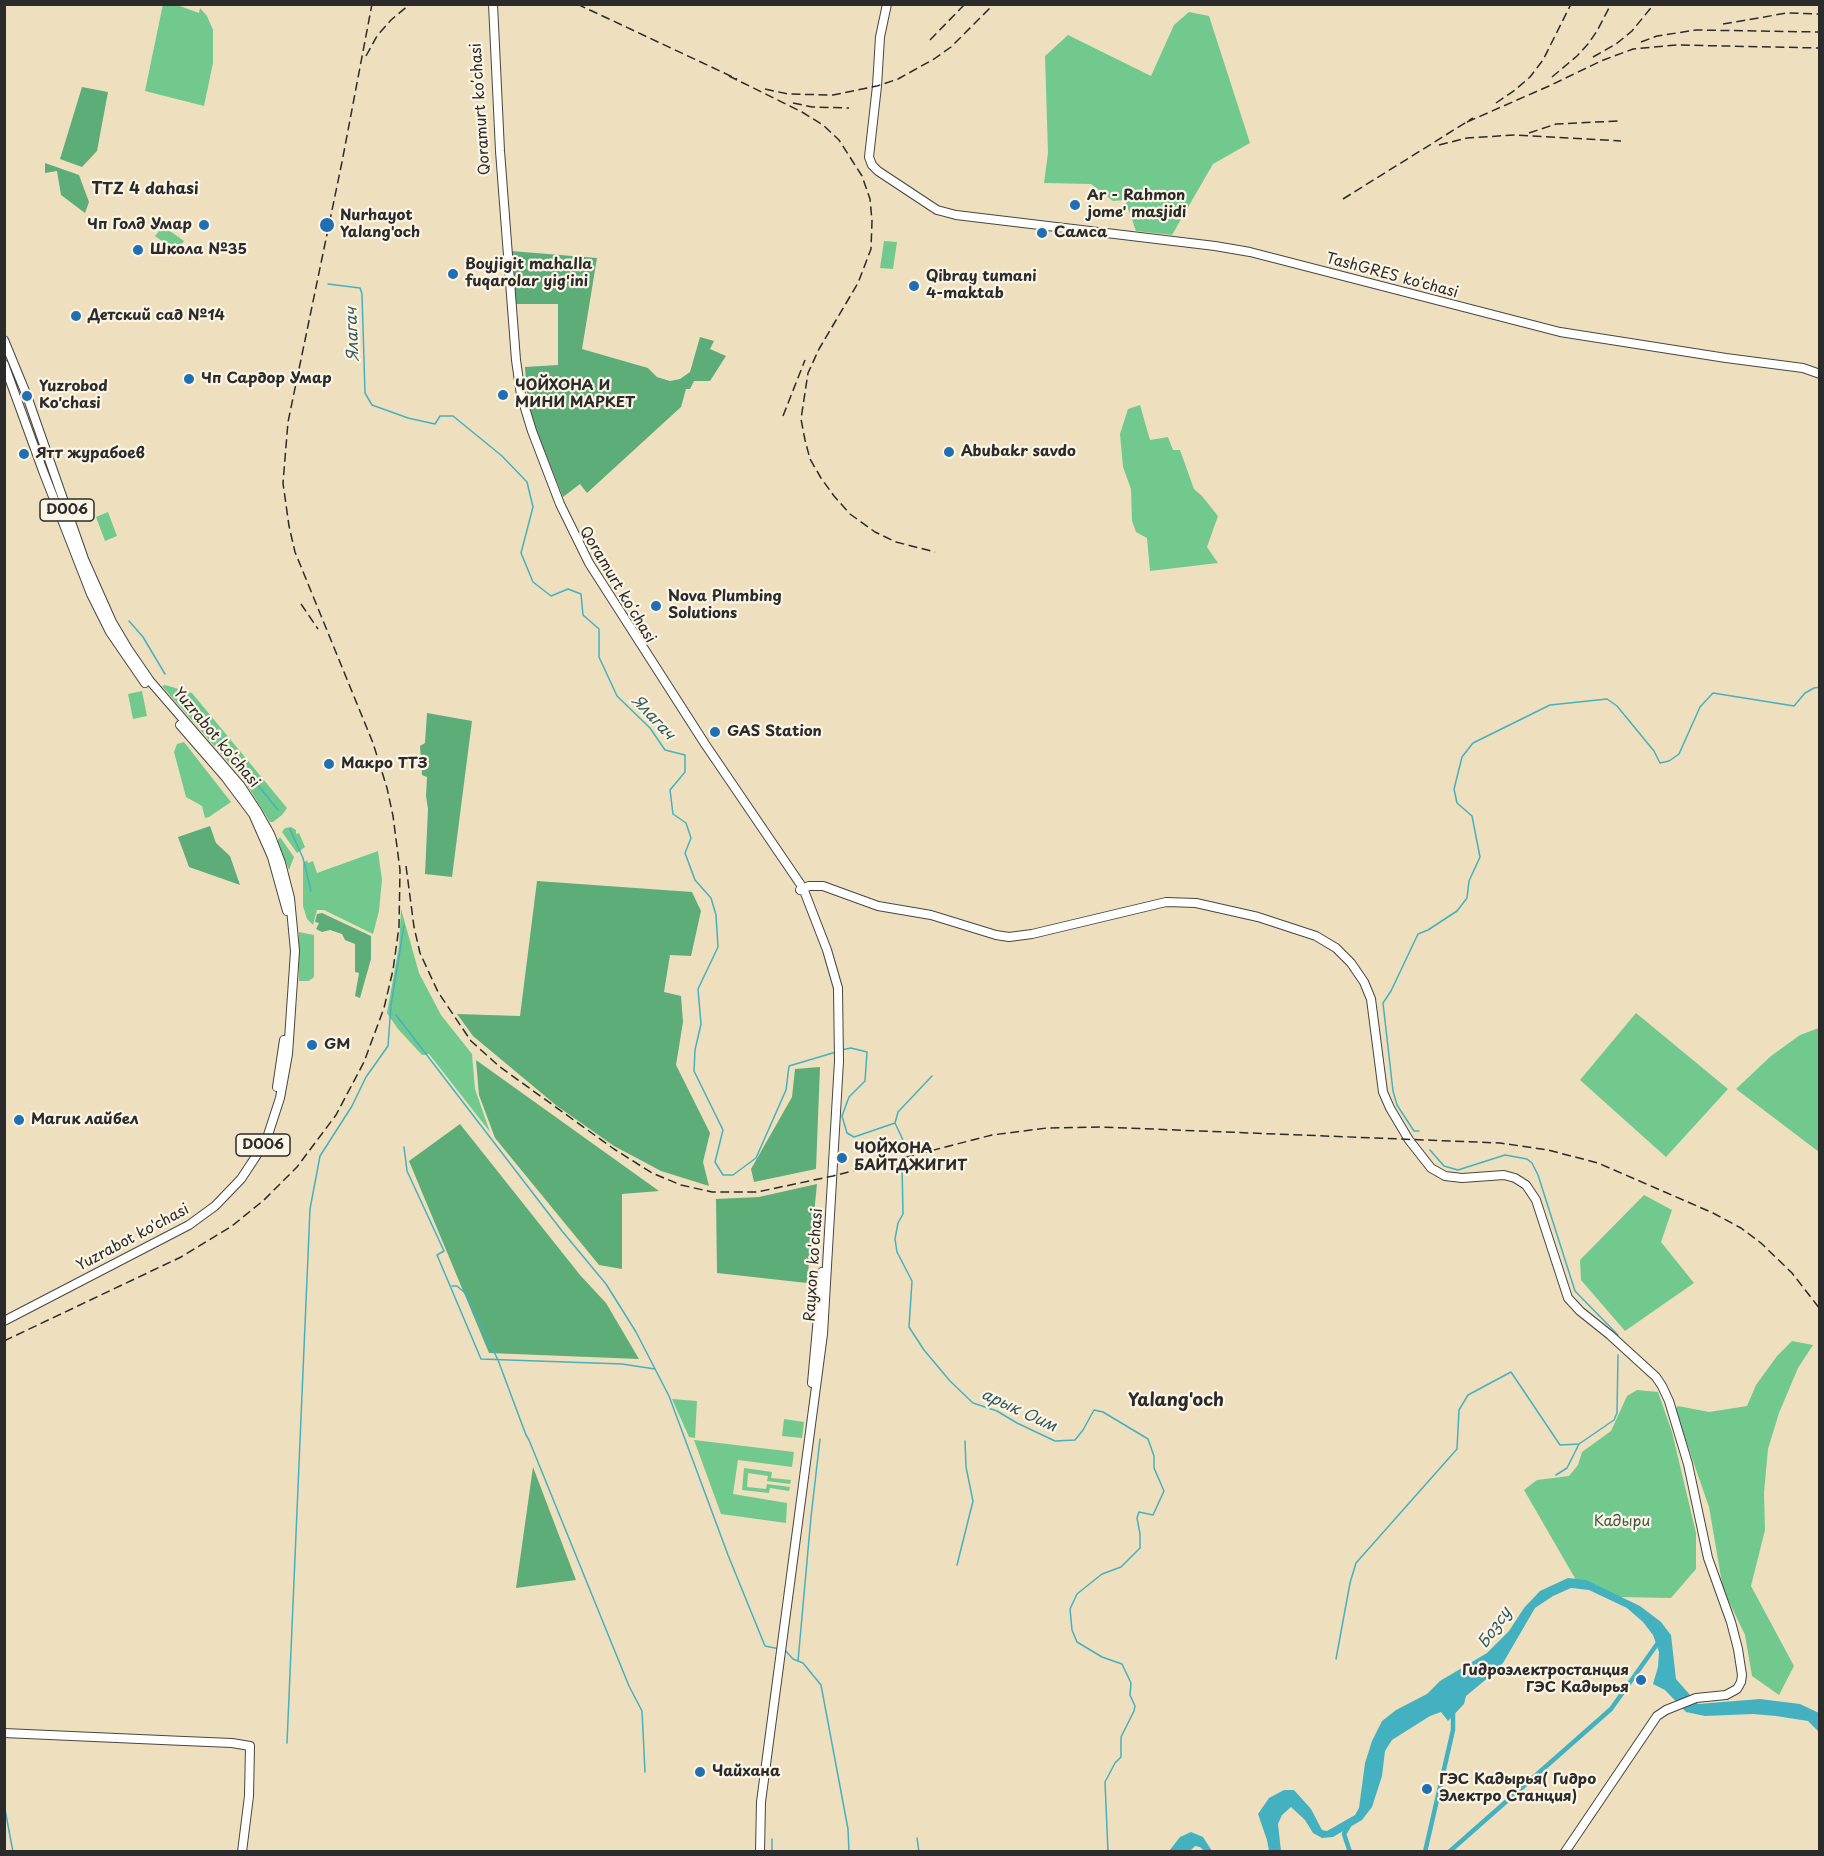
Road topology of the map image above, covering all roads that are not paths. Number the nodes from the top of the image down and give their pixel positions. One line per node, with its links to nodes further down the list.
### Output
1 (490, 4): 8 (main road, Qoramurt koʻchasi)
2 (886, 4): 5 (main road, TashGRES ko'chasi)
3 (4, 339): 6 (main road, Yuzrabot ko'chasi / D006)
4 (4, 364): 6 (main road, Yuzrabot ko'chasi / D006)
5 (1820, 374)
6 (148, 683): 7 (main road, Yuzrabot ko'chasi / D006)
7 (267, 835): 9 (main road, Yuzrabot ko'chasi / D006); 10 (main road, Yuzrabot ko'chasi / D006)
8 (801, 889): 13 (main road, Rayxon ko'chasi); 14 (main road)
9 (4, 1315)
10 (4, 1321)
11 (4, 1733): 12 (main road)
12 (242, 1851)
13 (758, 1851)
14 (1565, 1851)

